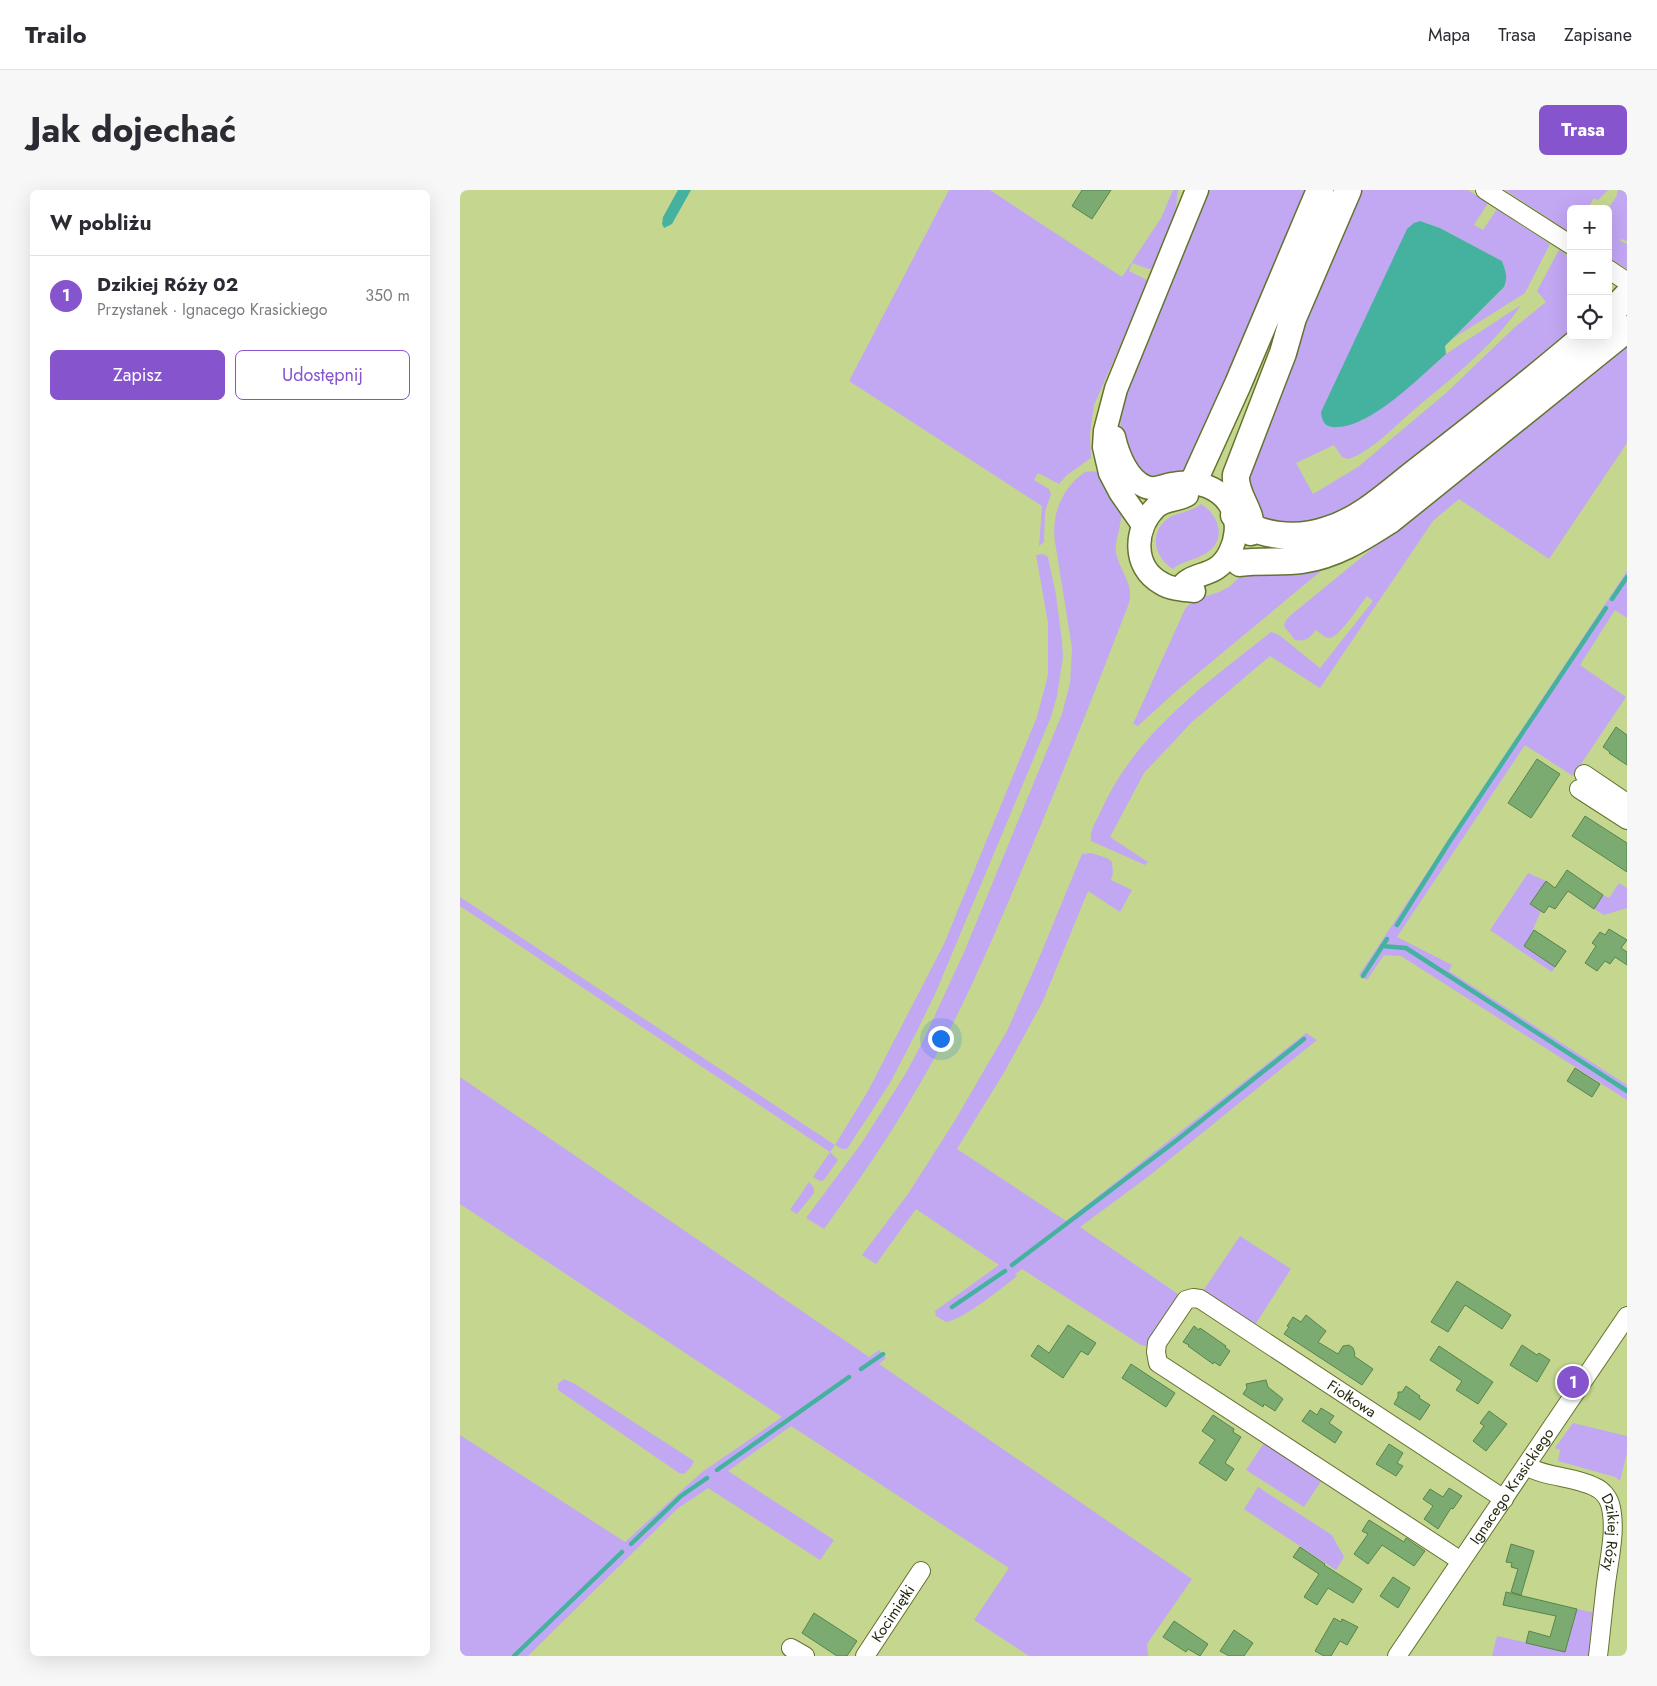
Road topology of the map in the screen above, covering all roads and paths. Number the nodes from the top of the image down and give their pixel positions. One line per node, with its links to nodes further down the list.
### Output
1 (1196, 190): 12 (main road)
2 (1320, 190): 13 (highway)
3 (1348, 190): 9 (highway)
4 (1485, 190): 5 (street)
5 (1567, 242)
6 (1612, 273): 7 (street)
7 (1625, 288): 8 (highway)
8 (1612, 309)
9 (1293, 318): 14 (highway); 15 (highway)
10 (1627, 329): 17 (highway)
11 (1580, 340): 15 (highway)
12 (1111, 409): 13 (main road); 16 (main road)
13 (1193, 483): 14 (main road); 16 (main road)
14 (1220, 492): 15 (main road)
15 (1243, 522): 17 (highway); 18 (main road)
16 (1143, 525): 18 (main road)
17 (1240, 563): 18 (main road)
18 (1180, 589)
19 (1627, 803): 20 (street)
20 (1627, 820)
21 (1627, 1316): 22 (street, Ignacego Krasickiego)
22 (1526, 1466): 23 (street, Ignacego Krasickiego); 28 (street, Dzikiej Róży)
23 (1504, 1499): 24 (street, Ignacego Krasickiego); 24 (street, Fiołkowa)
24 (1461, 1561): 27 (street, Ignacego Krasickiego)
25 (921, 1571): 26 (street, Kocimiętki)
26 (865, 1656)
27 (1396, 1656)
28 (1598, 1656)

